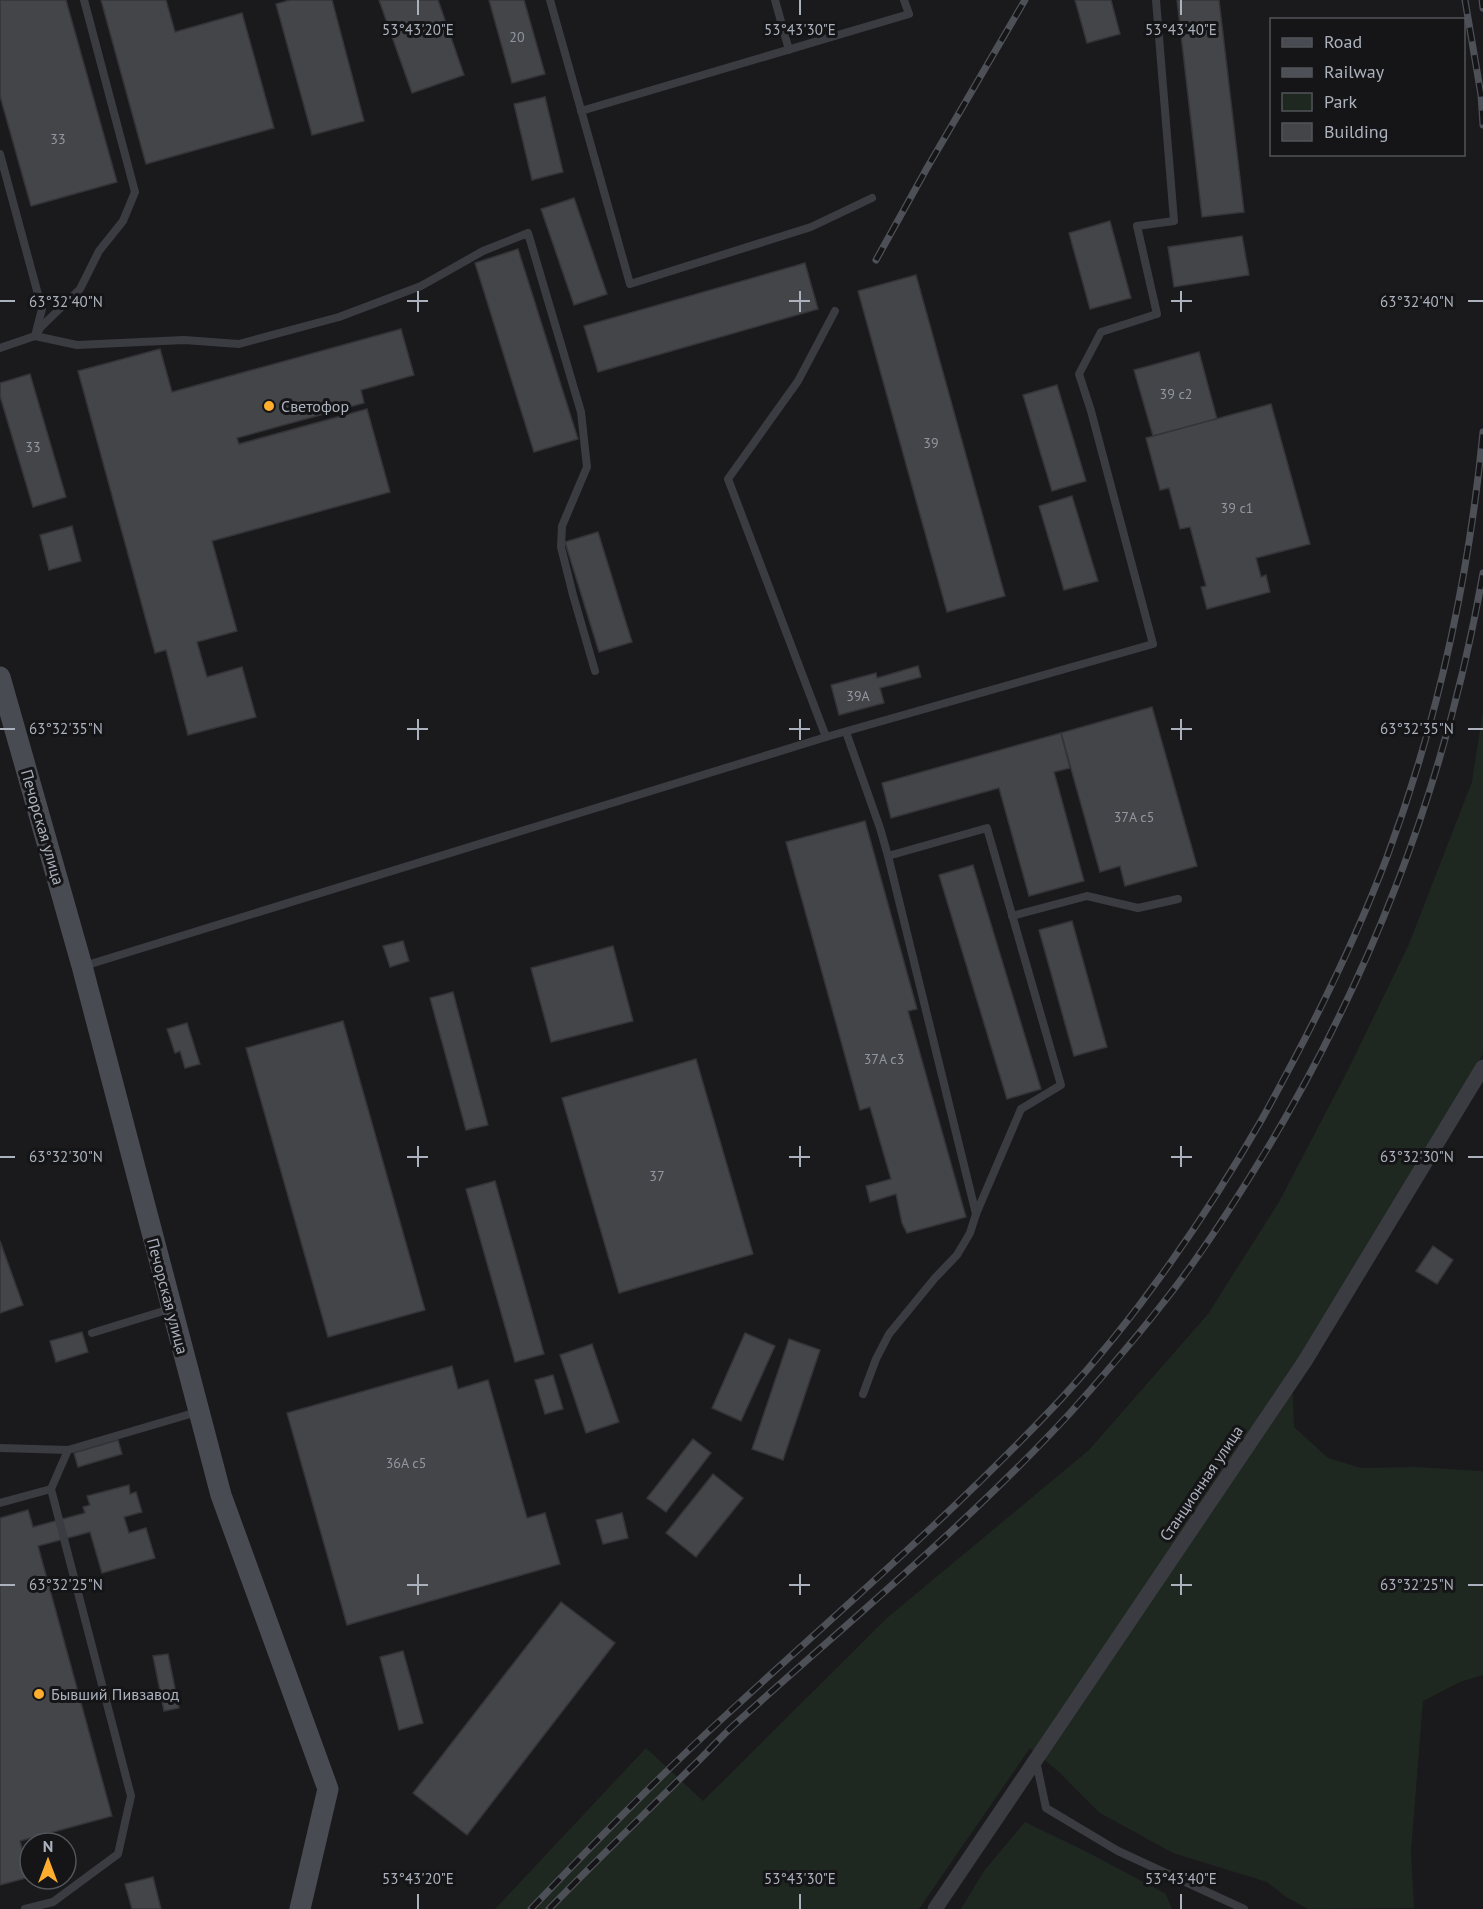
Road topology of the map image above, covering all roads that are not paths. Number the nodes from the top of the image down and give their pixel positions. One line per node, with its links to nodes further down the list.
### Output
1 (84, 0): 11 (lane)
2 (550, 0): 7 (lane)
3 (775, 0): 6 (lane)
4 (904, 0): 6 (lane)
5 (1156, 0): 15 (lane)
6 (789, 50): 7 (lane)
7 (582, 111): 9 (lane)
8 (0, 154): 11 (lane)
9 (872, 198)
10 (835, 311): 16 (lane)
11 (35, 336): 12 (lane); 13 (lane)
12 (0, 348)
13 (595, 671)
14 (0, 677): 20 (street, Печорская улица)
15 (846, 732): 16 (lane); 17 (lane)
16 (826, 737): 20 (lane)
17 (888, 856): 19 (lane); 22 (lane)
18 (1178, 899): 19 (lane)
19 (1012, 916): 22 (lane)
20 (82, 966): 23 (street, Печорская улица)
21 (1483, 1067): 31 (street, Станционная улица)
22 (976, 1214): 25 (lane)
23 (171, 1308): 24 (lane); 26 (street, Печорская улица)
24 (92, 1333)
25 (863, 1394)
26 (199, 1411): 28 (lane); 33 (street, Печорская улица)
27 (0, 1448): 28 (lane)
28 (68, 1450): 29 (lane)
29 (51, 1489): 30 (lane); 32 (lane)
30 (0, 1503)
31 (1035, 1760): 34 (street, Станционная улица); 35 (lane)
32 (25, 1909)
33 (300, 1909)
34 (935, 1909)
35 (1244, 1909)

